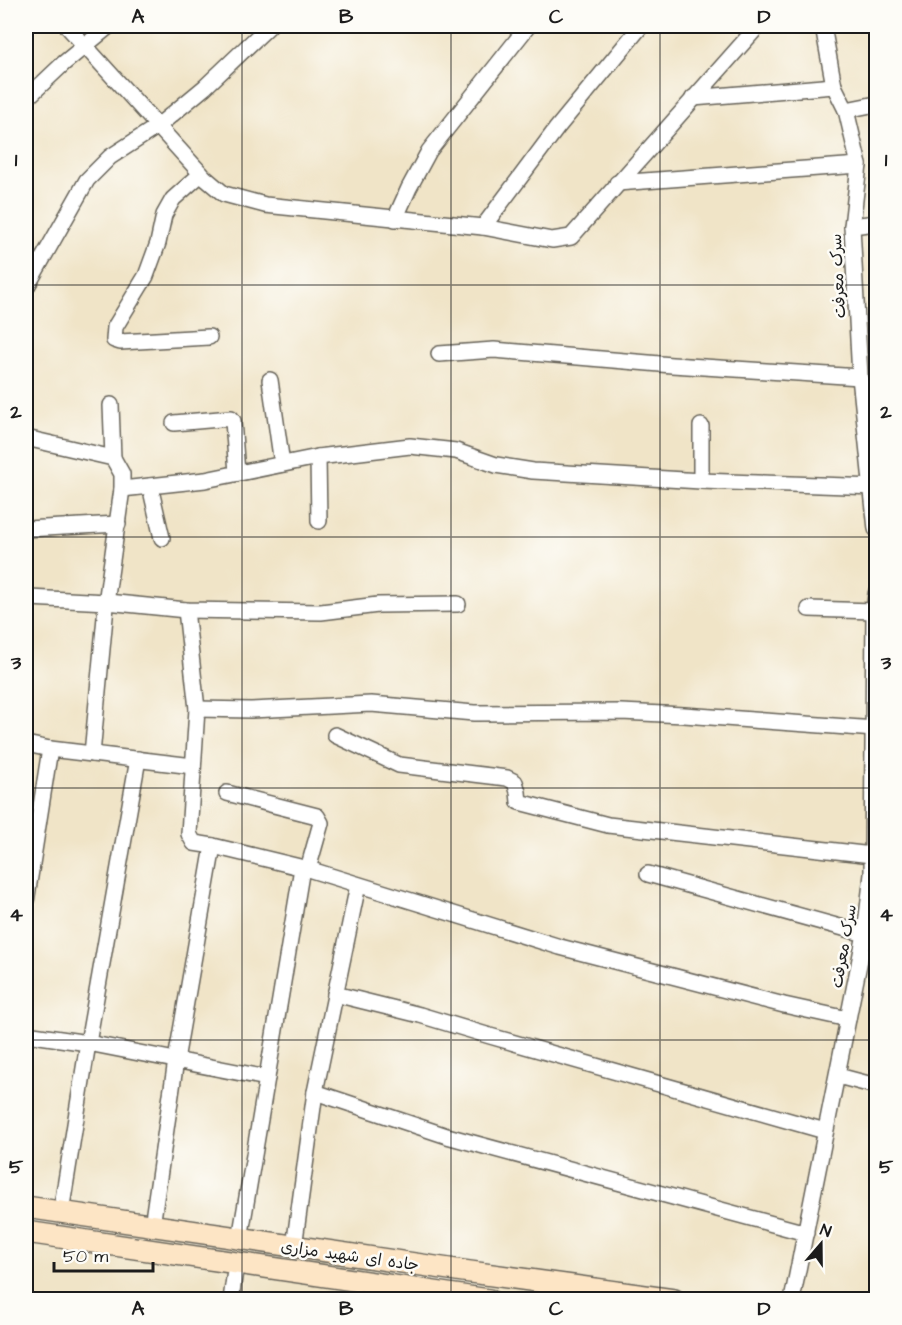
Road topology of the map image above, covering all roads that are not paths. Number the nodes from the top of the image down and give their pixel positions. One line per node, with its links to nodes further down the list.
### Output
1 (67, 26): 8 (street)
2 (109, 26): 8 (street)
3 (269, 26): 14 (street)
4 (528, 26): 18 (street)
5 (640, 26): 21 (street)
6 (758, 26): 10 (street)
7 (823, 26): 9 (street, سرک معرفت)
8 (84, 46): 11 (street); 14 (street)
9 (834, 86): 10 (street); 13 (street, سرک معرفت)
10 (693, 98): 17 (street)
11 (26, 99)
12 (876, 104): 13 (street)
13 (846, 110): 15 (street, سرک معرفت)
14 (158, 126): 16 (street); 22 (street)
15 (859, 165): 17 (street); 20 (street, سرک معرفت)
16 (201, 174): 18 (street); 23 (street)
17 (617, 183): 21 (street)
18 (395, 219): 21 (street)
19 (876, 223): 20 (street)
20 (852, 226): 25 (street, سرک معرفت)
21 (483, 227)
22 (26, 288)
23 (209, 337)
24 (439, 354): 25 (street)
25 (860, 377): 37 (street, سرک معرفت)
26 (270, 380): 33 (street)
27 (111, 405): 32 (street)
28 (174, 423): 34 (street)
29 (701, 426): 35 (street)
30 (26, 438): 32 (street)
31 (318, 457): 33 (street); 35 (street); 39 (street)
32 (113, 458): 38 (street)
33 (282, 464): 34 (street)
34 (237, 473): 36 (street)
35 (701, 481): 37 (street)
36 (150, 486): 38 (street); 43 (street)
37 (875, 487): 42 (street, سرک معرفت)
38 (122, 489): 40 (street)
39 (319, 521)
40 (118, 524): 41 (street); 46 (street)
41 (26, 529)
42 (876, 529)
43 (162, 538)
44 (876, 594): 50 (street, سرک معرفت)
45 (29, 598): 46 (street)
46 (107, 602): 49 (street); 56 (street)
47 (458, 604): 49 (street)
48 (809, 609): 50 (street)
49 (186, 610): 51 (street)
50 (874, 611): 52 (street, سرک معرفت)
51 (197, 709): 52 (street); 58 (street)
52 (875, 729): 61 (street, سرک معرفت)
53 (334, 735): 61 (street)
54 (26, 744): 55 (street)
55 (50, 749): 56 (street); 65 (street)
56 (92, 754): 57 (street)
57 (138, 759): 58 (street); 70 (street)
58 (194, 766): 60 (street)
59 (227, 793): 62 (street)
60 (213, 846): 62 (street); 71 (street)
61 (873, 855): 66 (street, سرک معرفت)
62 (305, 869): 64 (street); 73 (street)
63 (648, 874): 66 (street)
64 (358, 885): 67 (street); 68 (street)
65 (26, 902)
66 (871, 936): 68 (street, سرک معرفت)
67 (335, 993): 75 (street); 76 (street)
68 (848, 1019): 72 (street, سرک معرفت)
69 (26, 1034): 70 (street)
70 (88, 1043): 71 (street); 78 (street)
71 (176, 1060): 73 (street); 79 (street)
72 (838, 1076): 74 (street); 76 (street, سرک معرفت)
73 (267, 1078): 82 (street)
74 (876, 1086)
75 (315, 1092): 81 (street); 83 (street)
76 (825, 1131): 81 (street, سرک معرفت)
77 (26, 1207): 78 (main road, جاده ای شهید مزاری)
78 (61, 1212): 79 (main road, جاده ای شهید مزاری)
79 (152, 1226): 82 (main road, جاده ای شهید مزاری)
80 (26, 1232): 84 (main road)
81 (806, 1233): 88 (street, سرک معرفت)
82 (240, 1239): 83 (main road, جاده ای شهید مزاری)
83 (294, 1246): 87 (main road, جاده ای شهید مزاری)
84 (236, 1263): 85 (street); 86 (main road)
85 (231, 1299)
86 (489, 1299)
87 (674, 1299)
88 (792, 1299)

